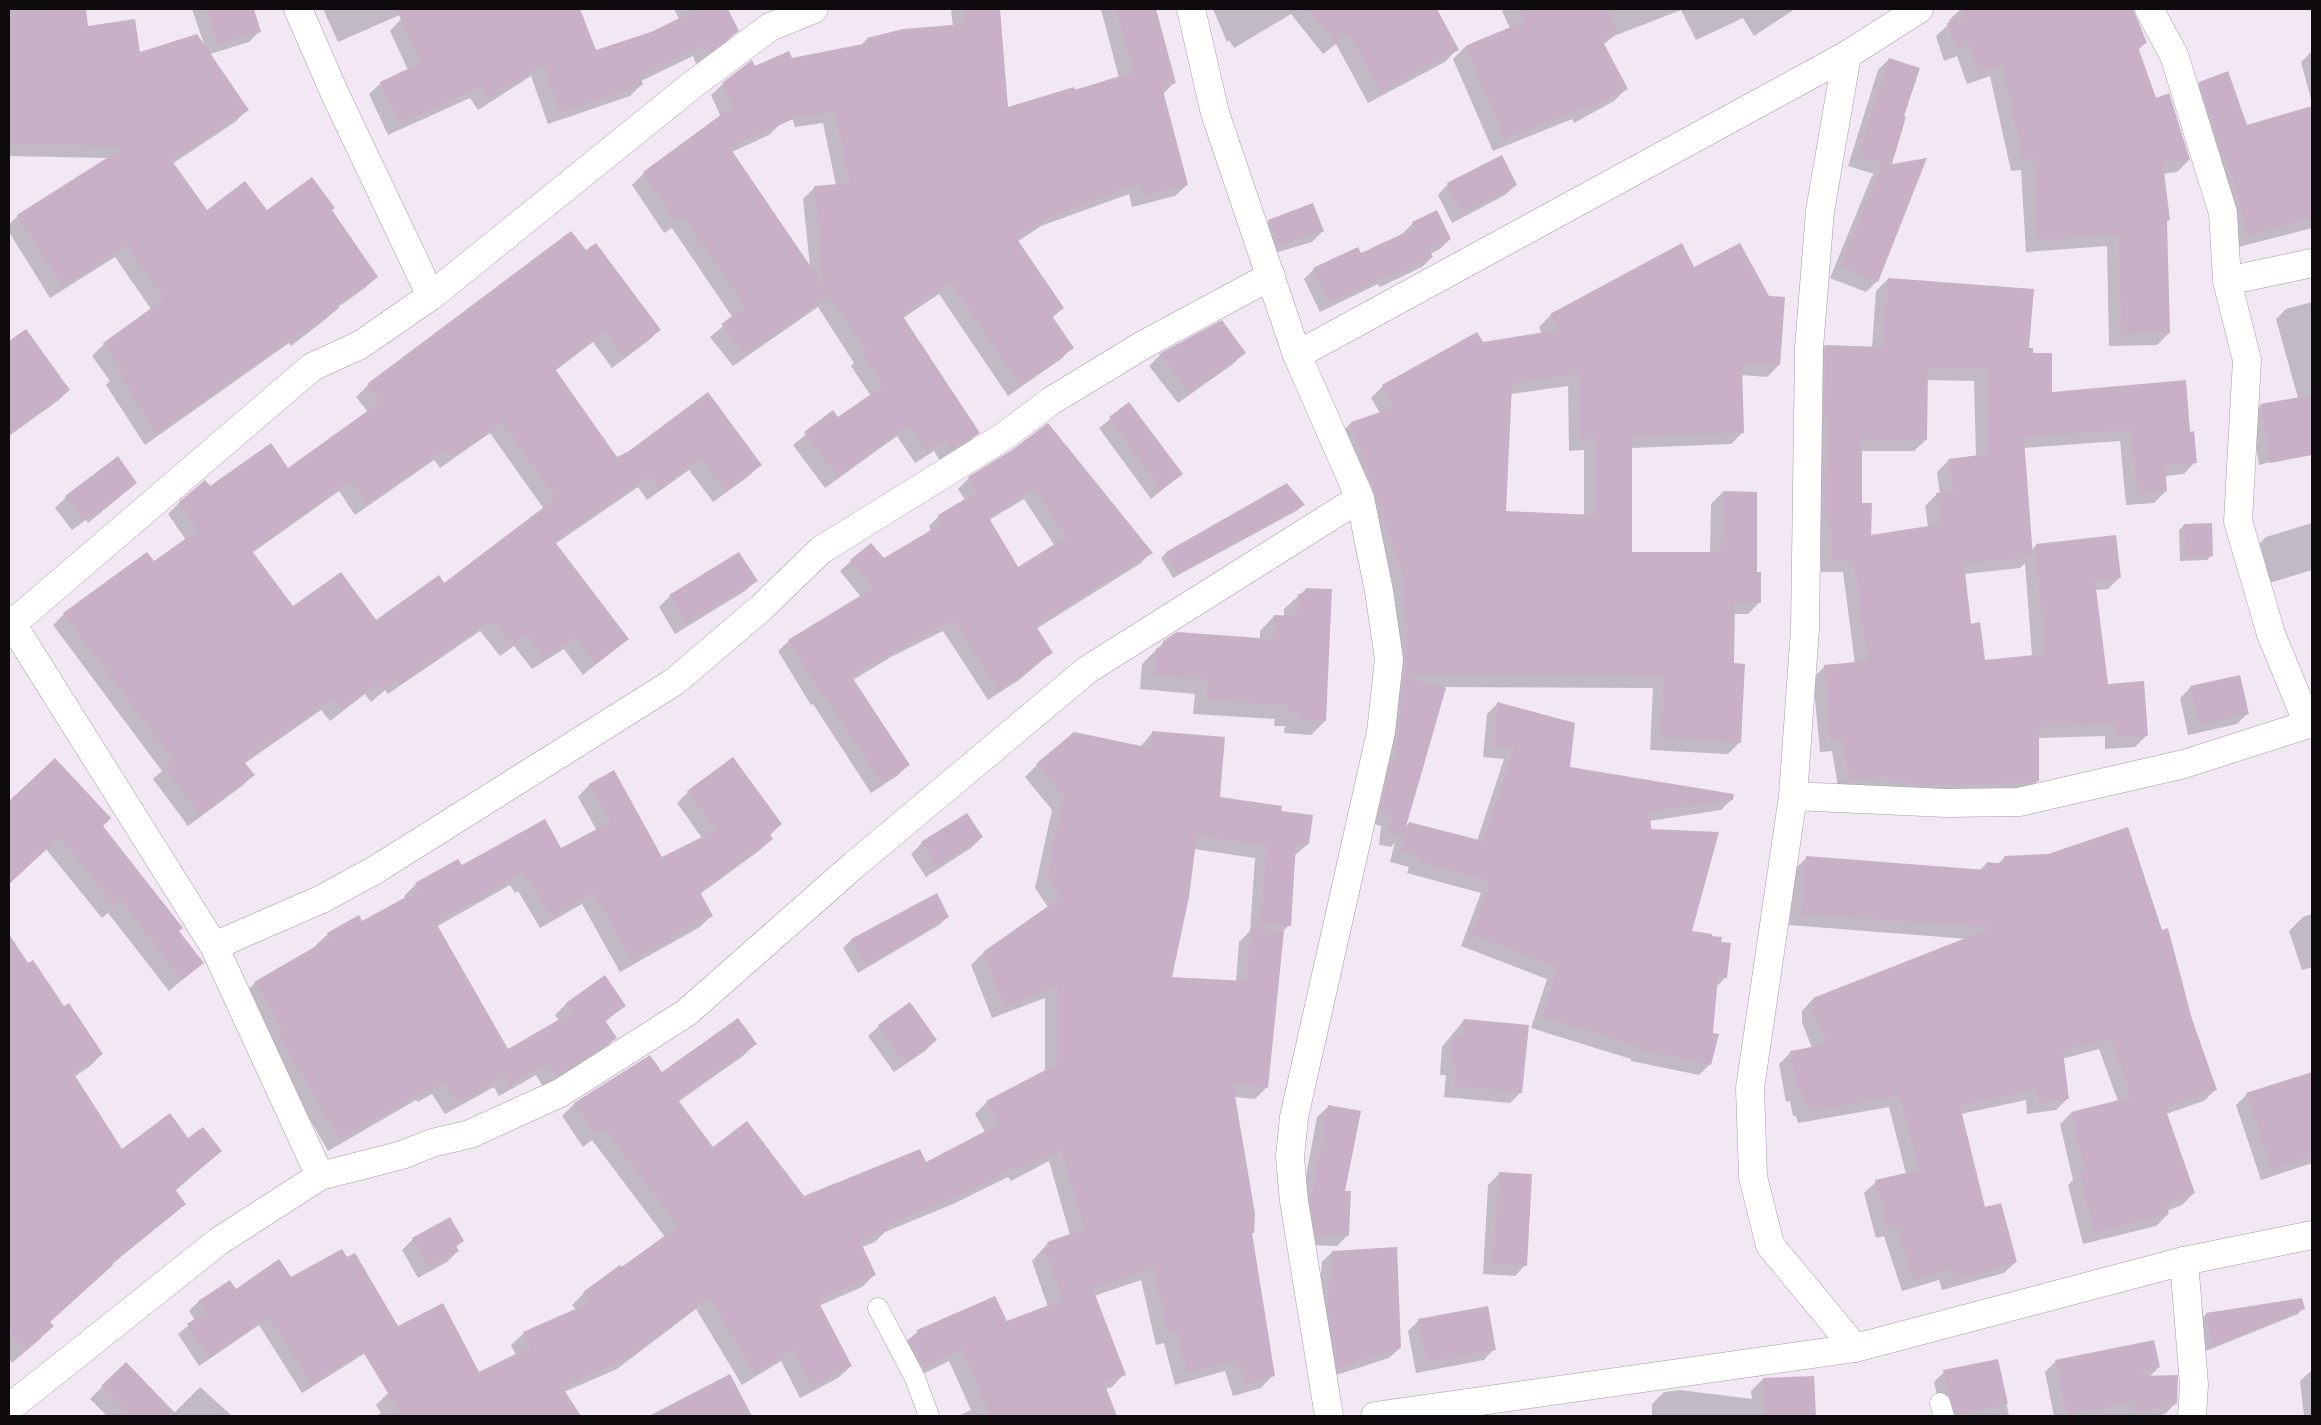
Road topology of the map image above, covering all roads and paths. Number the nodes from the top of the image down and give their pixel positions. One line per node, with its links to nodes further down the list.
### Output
1 (298, 9): 11 (street)
2 (814, 9): 6 (street)
3 (1191, 9): 9 (street)
4 (1919, 9): 7 (street)
5 (2149, 9): 10 (street)
6 (767, 18): 11 (street)
7 (1847, 55): 12 (street); 16 (street)
8 (2312, 263): 10 (street)
9 (1271, 276): 12 (street); 17 (street)
10 (2227, 281): 15 (street)
11 (431, 296): 14 (street)
12 (1297, 354): 13 (street)
13 (1360, 498): 18 (street); 25 (street)
14 (10, 622): 17 (street)
15 (2310, 724): 16 (street)
16 (1792, 796): 22 (street)
17 (214, 946): 18 (street)
18 (320, 1176): 23 (street)
19 (2312, 1235): 20 (street)
20 (2184, 1261): 22 (street); 27 (street)
21 (878, 1308): 24 (lane)
22 (1855, 1348): 26 (street)
23 (9, 1408)
24 (929, 1416)
25 (1329, 1416)
26 (1375, 1416)
27 (2192, 1416)

